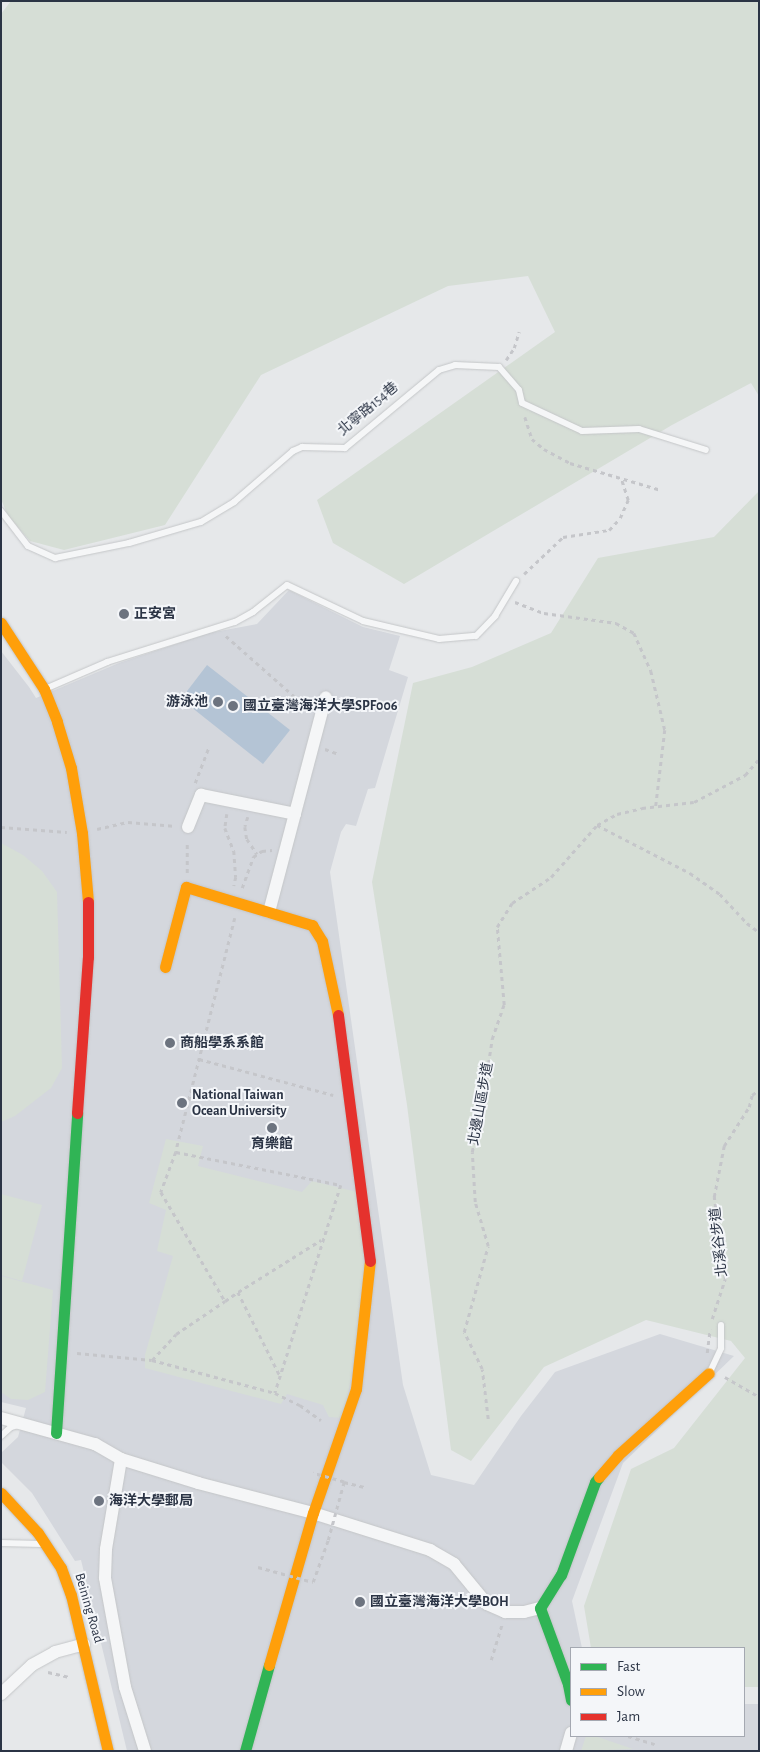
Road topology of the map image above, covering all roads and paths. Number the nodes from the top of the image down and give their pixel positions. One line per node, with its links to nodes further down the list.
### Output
1 (519, 332): 2 (path)
2 (499, 367): 3 (lane); 7 (lane, 北寧路154巷)
3 (522, 402): 4 (lane); 5 (path)
4 (706, 450)
5 (621, 480): 6 (path); 8 (path)
6 (661, 490)
7 (1, 511)
8 (516, 581): 9 (lane)
9 (506, 599): 11 (lane); 20 (path)
10 (1, 623): 12 (street)
11 (215, 627): 12 (lane); 14 (path)
12 (44, 689): 25 (street)
13 (326, 697): 14 (street)
14 (322, 720): 21 (street)
15 (209, 747): 17 (path)
16 (759, 759): 20 (path)
17 (201, 796): 18 (street); 24 (street)
18 (229, 800): 19 (street); 29 (path)
19 (253, 804): 21 (street); 27 (path)
20 (656, 806): 22 (path)
21 (294, 814): 26 (street)
22 (597, 825): 31 (path); 48 (path, 北邊山區步道)
23 (1, 827): 25 (path)
24 (188, 827): 25 (path); 28 (path)
25 (82, 833): 51 (street)
26 (285, 852): 27 (path); 30 (street)
27 (257, 854): 29 (path)
28 (186, 887): 29 (street); 32 (street)
29 (235, 901): 30 (street); 33 (path)
30 (269, 912): 35 (street)
31 (759, 932)
32 (165, 967)
33 (199, 1059): 35 (path); 36 (path)
34 (759, 1090): 43 (path, 北溪谷步道)
35 (350, 1099): 58 (street)
36 (176, 1152): 37 (path); 39 (path)
37 (323, 1239): 38 (path); 44 (path)
38 (238, 1292): 39 (path); 44 (path)
39 (225, 1302): 41 (path)
40 (721, 1325): 43 (lane)
41 (152, 1360): 42 (path); 45 (path)
42 (76, 1361)
43 (710, 1373): 46 (path); 62 (street)
44 (280, 1376): 45 (path)
45 (275, 1393): 49 (path)
46 (759, 1398)
47 (1, 1418): 50 (street)
48 (488, 1419)
49 (321, 1420)
50 (22, 1424): 51 (street); 52 (lane)
51 (56, 1433): 53 (street)
52 (1, 1436)
53 (122, 1459): 58 (street); 73 (street)
54 (313, 1473): 55 (path, bridge)
55 (344, 1482): 56 (path); 61 (path, bridge)
56 (364, 1486)
57 (1, 1493): 60 (street, Beining Road)
58 (313, 1513): 63 (street); 71 (street)
59 (1, 1543): 60 (lane)
60 (47, 1544): 64 (street, Beining Road)
61 (258, 1567)
62 (540, 1608): 63 (street); 67 (street)
63 (505, 1612): 65 (path)
64 (84, 1644): 66 (street); 72 (street, Beining Road)
65 (491, 1660)
66 (1, 1694)
67 (570, 1695)
68 (570, 1737): 74 (street)
69 (631, 1737): 70 (path)
70 (655, 1744)
71 (243, 1749)
72 (108, 1751)
73 (145, 1751)
74 (566, 1751)

